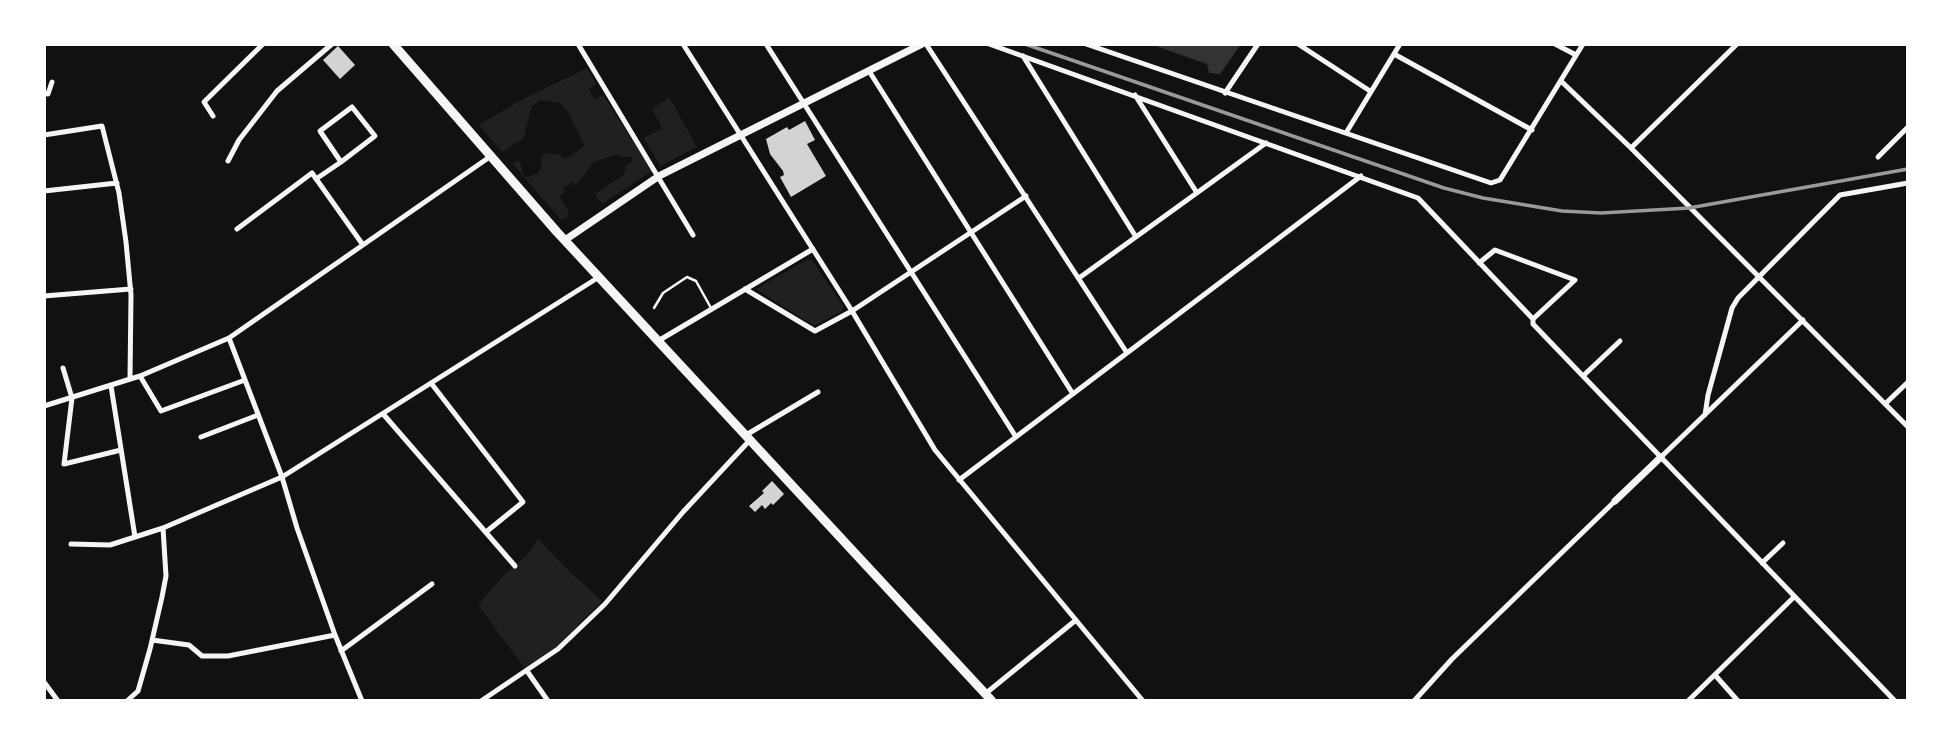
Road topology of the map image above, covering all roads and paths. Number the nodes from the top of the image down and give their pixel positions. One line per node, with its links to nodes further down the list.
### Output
1 (263, 44): 27 (street)
2 (332, 44): 37 (street)
3 (393, 44): 35 (highway)
4 (578, 44): 39 (street)
5 (683, 44): 32 (street)
6 (766, 44): 26 (street)
7 (924, 44): 19 (street); 46 (street)
8 (989, 44): 18 (street)
9 (1086, 44): 24 (street)
10 (1258, 44): 24 (street)
11 (1298, 44): 22 (street)
12 (1400, 44): 16 (street)
13 (1555, 44): 17 (street)
14 (1583, 44): 17 (street)
15 (1737, 44): 34 (street)
16 (1394, 54): 22 (street); 29 (street)
17 (1576, 55): 20 (street)
18 (1023, 56): 25 (street); 50 (street)
19 (869, 71): 26 (street); 48 (street)
20 (1561, 81): 29 (street); 34 (street)
21 (52, 82): 23 (street)
22 (1370, 91): 30 (street)
23 (44, 93)
24 (1225, 93): 30 (street)
25 (1135, 95): 33 (street); 45 (street)
26 (803, 103): 32 (street); 55 (street)
27 (213, 116)
28 (1908, 127): 36 (street)
29 (1531, 130): 30 (street)
30 (1346, 133)
31 (44, 135): 42 (street)
32 (741, 135): 39 (street); 53 (street)
33 (1266, 143): 40 (street); 45 (street)
34 (1631, 148): 57 (street)
35 (491, 156): 51 (highway); 52 (street)
36 (1878, 157)
37 (229, 161)
38 (341, 162): 38 (street); 41 (street)
39 (659, 176): 49 (street); 51 (street)
40 (1361, 176): 54 (street); 70 (street)
41 (316, 180): 47 (street); 52 (street)
42 (117, 183): 44 (street); 59 (street)
43 (1908, 183): 57 (street)
44 (44, 191)
45 (1197, 193): 50 (street)
46 (1026, 196): 48 (street); 58 (street)
47 (236, 229)
48 (971, 233): 55 (street); 80 (street)
49 (692, 235)
50 (1136, 237): 58 (street)
51 (565, 240): 56 (highway)
52 (363, 245): 67 (street)
53 (813, 249): 60 (street); 64 (street)
54 (1479, 263): 65 (street); 65 (street)
55 (911, 272): 64 (street); 89 (street)
56 (599, 277): 68 (highway); 77 (street)
57 (1758, 277): 66 (street); 86 (street)
58 (1079, 278): 70 (street)
59 (131, 289): 61 (street); 74 (street)
60 (745, 289): 63 (street); 64 (street)
61 (44, 296)
62 (654, 308): 63 (lane)
63 (711, 308): 68 (street)
64 (852, 311): 94 (street)
65 (1533, 319): 73 (street)
66 (1802, 320): 82 (street); 86 (street)
67 (229, 338): 72 (street); 75 (street)
68 (658, 341): 90 (highway)
69 (1620, 341): 73 (street)
70 (1127, 353): 80 (street)
71 (64, 368): 81 (street)
72 (140, 376): 74 (street); 75 (street)
73 (1583, 376): 92 (street)
74 (130, 379): 78 (street)
75 (245, 380): 84 (street)
76 (1908, 382): 82 (street)
77 (431, 383): 85 (street); 97 (street)
78 (111, 386): 81 (street); 91 (street)
79 (818, 391): 90 (street)
80 (1073, 394): 89 (street)
81 (72, 398): 83 (street); 91 (street)
82 (1885, 404): 87 (street)
83 (44, 406)
84 (258, 415): 88 (street); 93 (street)
85 (384, 415): 93 (street); 97 (street)
86 (1705, 415): 92 (street)
87 (1908, 427)
88 (201, 437)
89 (1016, 437): 94 (street)
90 (748, 438): 109 (street); 112 (highway)
91 (121, 450): 98 (street)
92 (1661, 457): 95 (street); 101 (street)
93 (282, 477): 96 (street); 106 (street)
94 (959, 480): 105 (street)
95 (1615, 501): 119 (street)
96 (163, 528): 98 (street); 107 (street)
97 (486, 532): 102 (street)
98 (135, 537): 100 (street)
99 (1783, 543): 101 (street)
100 (71, 544)
101 (1762, 563): 104 (street)
102 (515, 566)
103 (432, 584): 108 (street)
104 (1794, 597): 110 (street); 122 (street)
105 (1076, 620): 112 (street); 118 (street)
106 (335, 635): 107 (street); 108 (street)
107 (152, 640): 114 (street)
108 (341, 652): 115 (street)
109 (527, 671): 116 (street); 117 (street)
110 (1714, 675): 120 (street); 121 (street)
111 (44, 682): 113 (street)
112 (988, 697)
113 (58, 701)
114 (127, 701)
115 (362, 701)
116 (481, 701)
117 (548, 701)
118 (1143, 701)
119 (1414, 701)
120 (1688, 701)
121 (1738, 701)
122 (1895, 701)

